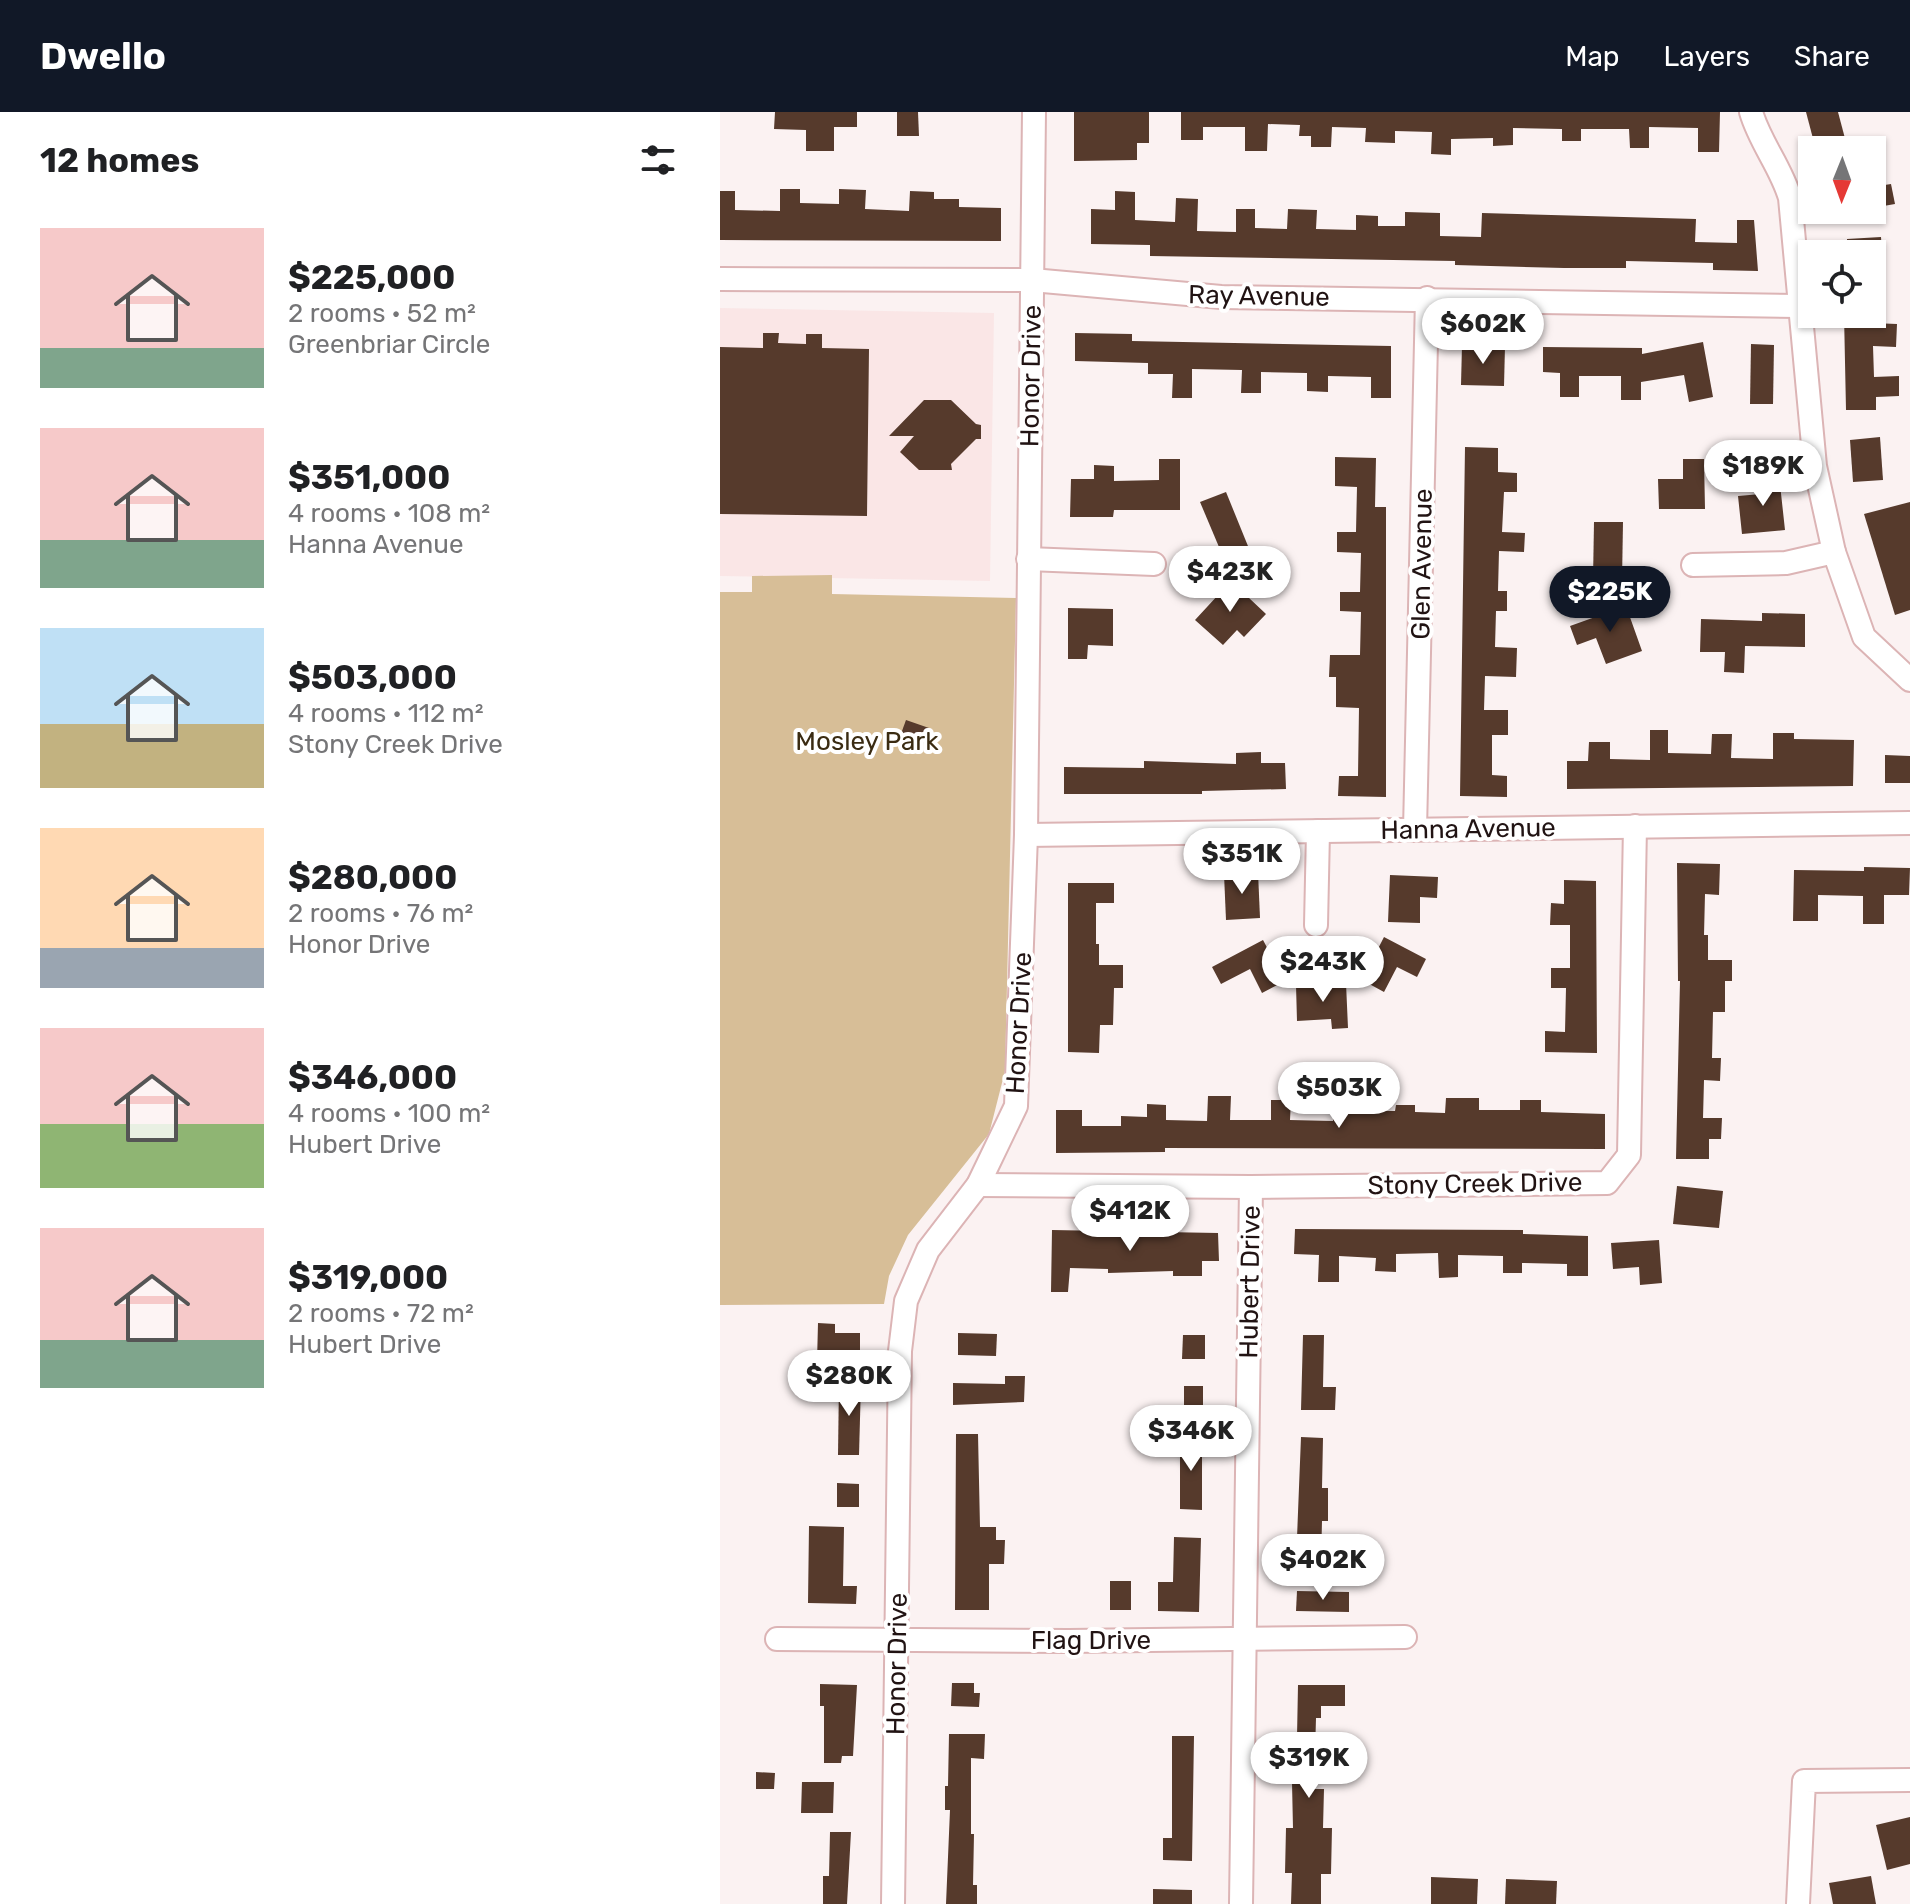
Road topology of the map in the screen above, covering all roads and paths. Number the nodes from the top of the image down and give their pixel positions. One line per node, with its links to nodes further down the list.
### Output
1 (1034, 112): 4 (street, Honor Drive)
2 (1751, 112): 5 (street)
3 (720, 279): 4 (street, Ray Avenue)
4 (1032, 280): 6 (street, Ray Avenue); 10 (street, Honor Drive)
5 (1798, 294)
6 (1427, 298): 7 (street, Ray Avenue); 16 (street, Glen Avenue)
7 (1798, 306)
8 (1801, 328): 9 (street)
9 (1834, 552): 12 (street); 13 (street)
10 (1028, 559): 11 (street); 18 (street, Honor Drive)
11 (1154, 564)
12 (1693, 565)
13 (1910, 680)
14 (1910, 823): 15 (street, Hanna Avenue)
15 (1635, 826): 16 (street, Hanna Avenue); 21 (street, Stony Creek Drive)
16 (1415, 830): 17 (street, Hanna Avenue)
17 (1318, 831): 18 (street, Hanna Avenue); 19 (street)
18 (1026, 835): 20 (street, Honor Drive)
19 (1316, 925)
20 (978, 1185): 21 (street, Stony Creek Drive); 24 (street, Honor Drive)
21 (1251, 1187): 25 (street, Hubert Drive)
22 (1405, 1637): 25 (street, Flag Drive)
23 (777, 1639): 24 (street, Flag Drive)
24 (898, 1639): 25 (street, Flag Drive); 27 (street, Honor Drive)
25 (1245, 1639): 28 (street, Hubert Drive)
26 (1910, 1780): 29 (street)
27 (893, 1904)
28 (1241, 1904)
29 (1798, 1904)

